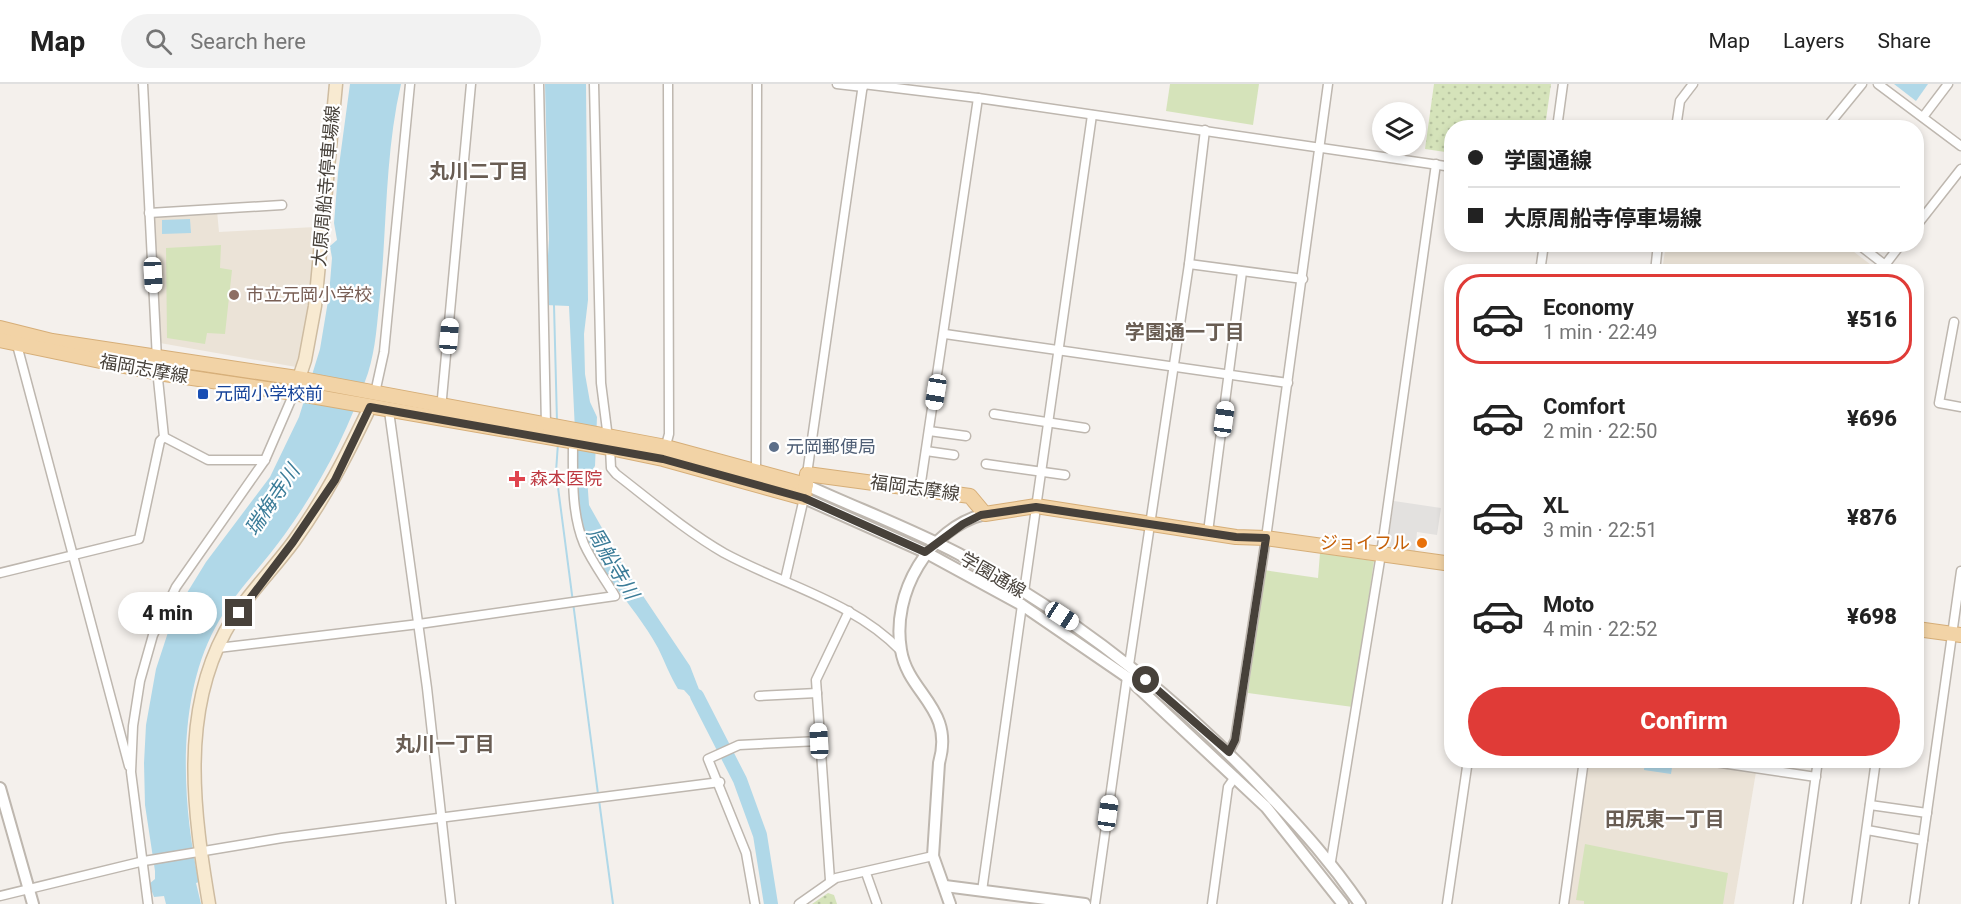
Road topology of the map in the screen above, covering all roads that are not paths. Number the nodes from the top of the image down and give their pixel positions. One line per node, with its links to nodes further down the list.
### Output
1 (143, 84): 30 (street)
2 (336, 84): 47 (main road, 大原周船寺停車場線)
3 (410, 84): 50 (street)
4 (471, 84): 51 (street)
5 (538, 84): 60 (street)
6 (594, 84): 63 (street)
7 (668, 84): 66 (street)
8 (757, 84): 70 (street)
9 (837, 84): 16 (street)
10 (1328, 84): 25 (street)
11 (1563, 84): 20 (street)
12 (1693, 84): 21 (street)
13 (1862, 84): 22 (street)
14 (1878, 84): 19 (street)
15 (1948, 84): 19 (street)
16 (863, 87): 17 (street); 73 (street)
17 (978, 98): 18 (street); 39 (street)
18 (1092, 115): 23 (street); 42 (street)
19 (1923, 117): 24 (street)
20 (1558, 120)
21 (1677, 120)
22 (1833, 120)
23 (1205, 130): 25 (street); 33 (street)
24 (1961, 146)
25 (1320, 147): 26 (street); 36 (street)
26 (1436, 164): 27 (street); 82 (street)
27 (1444, 166)
28 (1961, 169): 31 (street)
29 (282, 205): 30 (street)
30 (149, 213): 43 (street)
31 (1924, 216)
32 (1867, 252): 34 (street)
33 (1189, 264): 35 (street); 44 (street)
34 (1881, 264)
35 (1242, 272): 36 (street); 46 (street)
36 (1303, 279): 48 (street)
37 (1954, 322): 53 (street)
38 (0, 328): 43 (main road, 福岡志摩線)
39 (945, 334): 42 (street); 59 (street)
40 (0, 340): 41 (main road, 福岡志摩線)
41 (17, 345): 45 (main road, 福岡志摩線); 83 (street)
42 (1059, 349): 44 (street); 57 (street)
43 (157, 357): 45 (street); 47 (main road, 福岡志摩線)
44 (1173, 365): 46 (street); 77 (street)
45 (158, 373): 49 (main road, 福岡志摩線); 62 (street)
46 (1230, 374): 48 (street); 78 (street)
47 (297, 378): 49 (main road, 大原周船寺停車場線); 50 (main road, 福岡志摩線)
48 (1288, 383): 79 (street)
49 (294, 393): 52 (main road, 福岡志摩線); 68 (street)
50 (375, 393): 51 (main road, 福岡志摩線)
51 (443, 405): 56 (street); 60 (main road, 福岡志摩線)
52 (370, 407): 54 (main road, 福岡志摩線); 94 (main road)
53 (1961, 407)
54 (389, 411): 56 (main road, 福岡志摩線); 91 (street)
55 (994, 414): 57 (street)
56 (435, 419): 60 (main road, 福岡志摩線)
57 (1047, 421): 58 (street); 71 (street)
58 (1085, 428)
59 (930, 431): 61 (street); 65 (street)
60 (546, 432): 63 (main road); 64 (main road, 福岡志摩線)
61 (966, 436)
62 (164, 437): 68 (street); 83 (street)
63 (607, 441): 64 (main road, 福岡志摩線); 66 (main road, 福岡志摩線); 87 (street)
64 (573, 442): 91 (street)
65 (926, 452): 67 (street); 74 (street)
66 (664, 453): 70 (main road, 福岡志摩線); 73 (main road, 福岡志摩線)
67 (954, 455)
68 (264, 460): 107 (street)
69 (986, 464): 71 (street)
70 (756, 471): 73 (main road, 福岡志摩線)
71 (1040, 472): 72 (street); 75 (street)
72 (1065, 475)
73 (806, 485): 74 (main road, 福岡志摩線); 80 (street, 学園通線); 81 (street, 学園通線); 87 (street)
74 (920, 489): 76 (main road, 福岡志摩線)
75 (1036, 507): 76 (main road); 77 (main road); 88 (street)
76 (985, 514): 80 (street)
77 (1151, 523): 78 (main road); 96 (street)
78 (1208, 532): 79 (main road)
79 (1266, 538): 82 (main road); 101 (street)
80 (934, 543): 81 (street); 88 (street, 学園通線)
81 (925, 552): 89 (street, 学園通線); 95 (street)
82 (1381, 554): 84 (main road); 120 (street)
83 (74, 555): 86 (street); 107 (street)
84 (1444, 563)
85 (1961, 571): 93 (street)
86 (0, 573)
87 (785, 580): 90 (street)
88 (1024, 592): 96 (street, 学園通線)
89 (1022, 606): 97 (street, 学園通線); 125 (street)
90 (849, 611): 95 (street); 98 (street)
91 (419, 624): 94 (street); 114 (street)
92 (1924, 630): 93 (main road)
93 (1957, 635): 113 (street)
94 (218, 648): 117 (main road)
95 (900, 651): 118 (street)
96 (1129, 665): 101 (street, 学園通線)
97 (1127, 677): 108 (street, 学園通線); 136 (street)
98 (817, 693): 99 (street); 100 (street)
99 (759, 696)
100 (819, 741): 110 (street); 122 (street)
101 (1229, 752): 120 (street, 学園通線)
102 (1467, 768): 140 (street)
103 (1583, 768): 141 (street)
104 (1755, 768): 109 (street)
105 (1817, 768): 109 (street)
106 (1875, 768): 112 (street)
107 (131, 772): 119 (street)
108 (1235, 777): 137 (street); 138 (street, 学園通線)
109 (1816, 777): 142 (street)
110 (720, 782): 114 (street); 131 (street)
111 (0, 788): 124 (street)
112 (1870, 805): 113 (street); 115 (street)
113 (1927, 813): 116 (street)
114 (441, 817): 117 (street); 130 (street)
115 (1867, 830): 116 (street); 143 (street)
116 (1923, 840): 144 (street)
117 (201, 851): 119 (street); 129 (main road)
118 (933, 856): 121 (street); 123 (street)
119 (144, 861): 124 (street); 128 (street)
120 (1330, 861): 139 (street, 学園通線)
121 (866, 873): 122 (street); 133 (street)
122 (830, 880): 132 (street)
123 (945, 886): 125 (street); 134 (street)
124 (27, 888): 126 (street); 127 (street)
125 (982, 891): 135 (street)
126 (0, 896)
127 (33, 904)
128 (148, 904)
129 (209, 904)
130 (451, 904)
131 (755, 904)
132 (799, 904)
133 (877, 904)
134 (950, 904)
135 (1085, 904)
136 (1095, 904)
137 (1212, 904)
138 (1343, 904)
139 (1360, 904)
140 (1447, 904)
141 (1564, 904)
142 (1798, 904)
143 (1856, 904)
144 (1914, 904)

